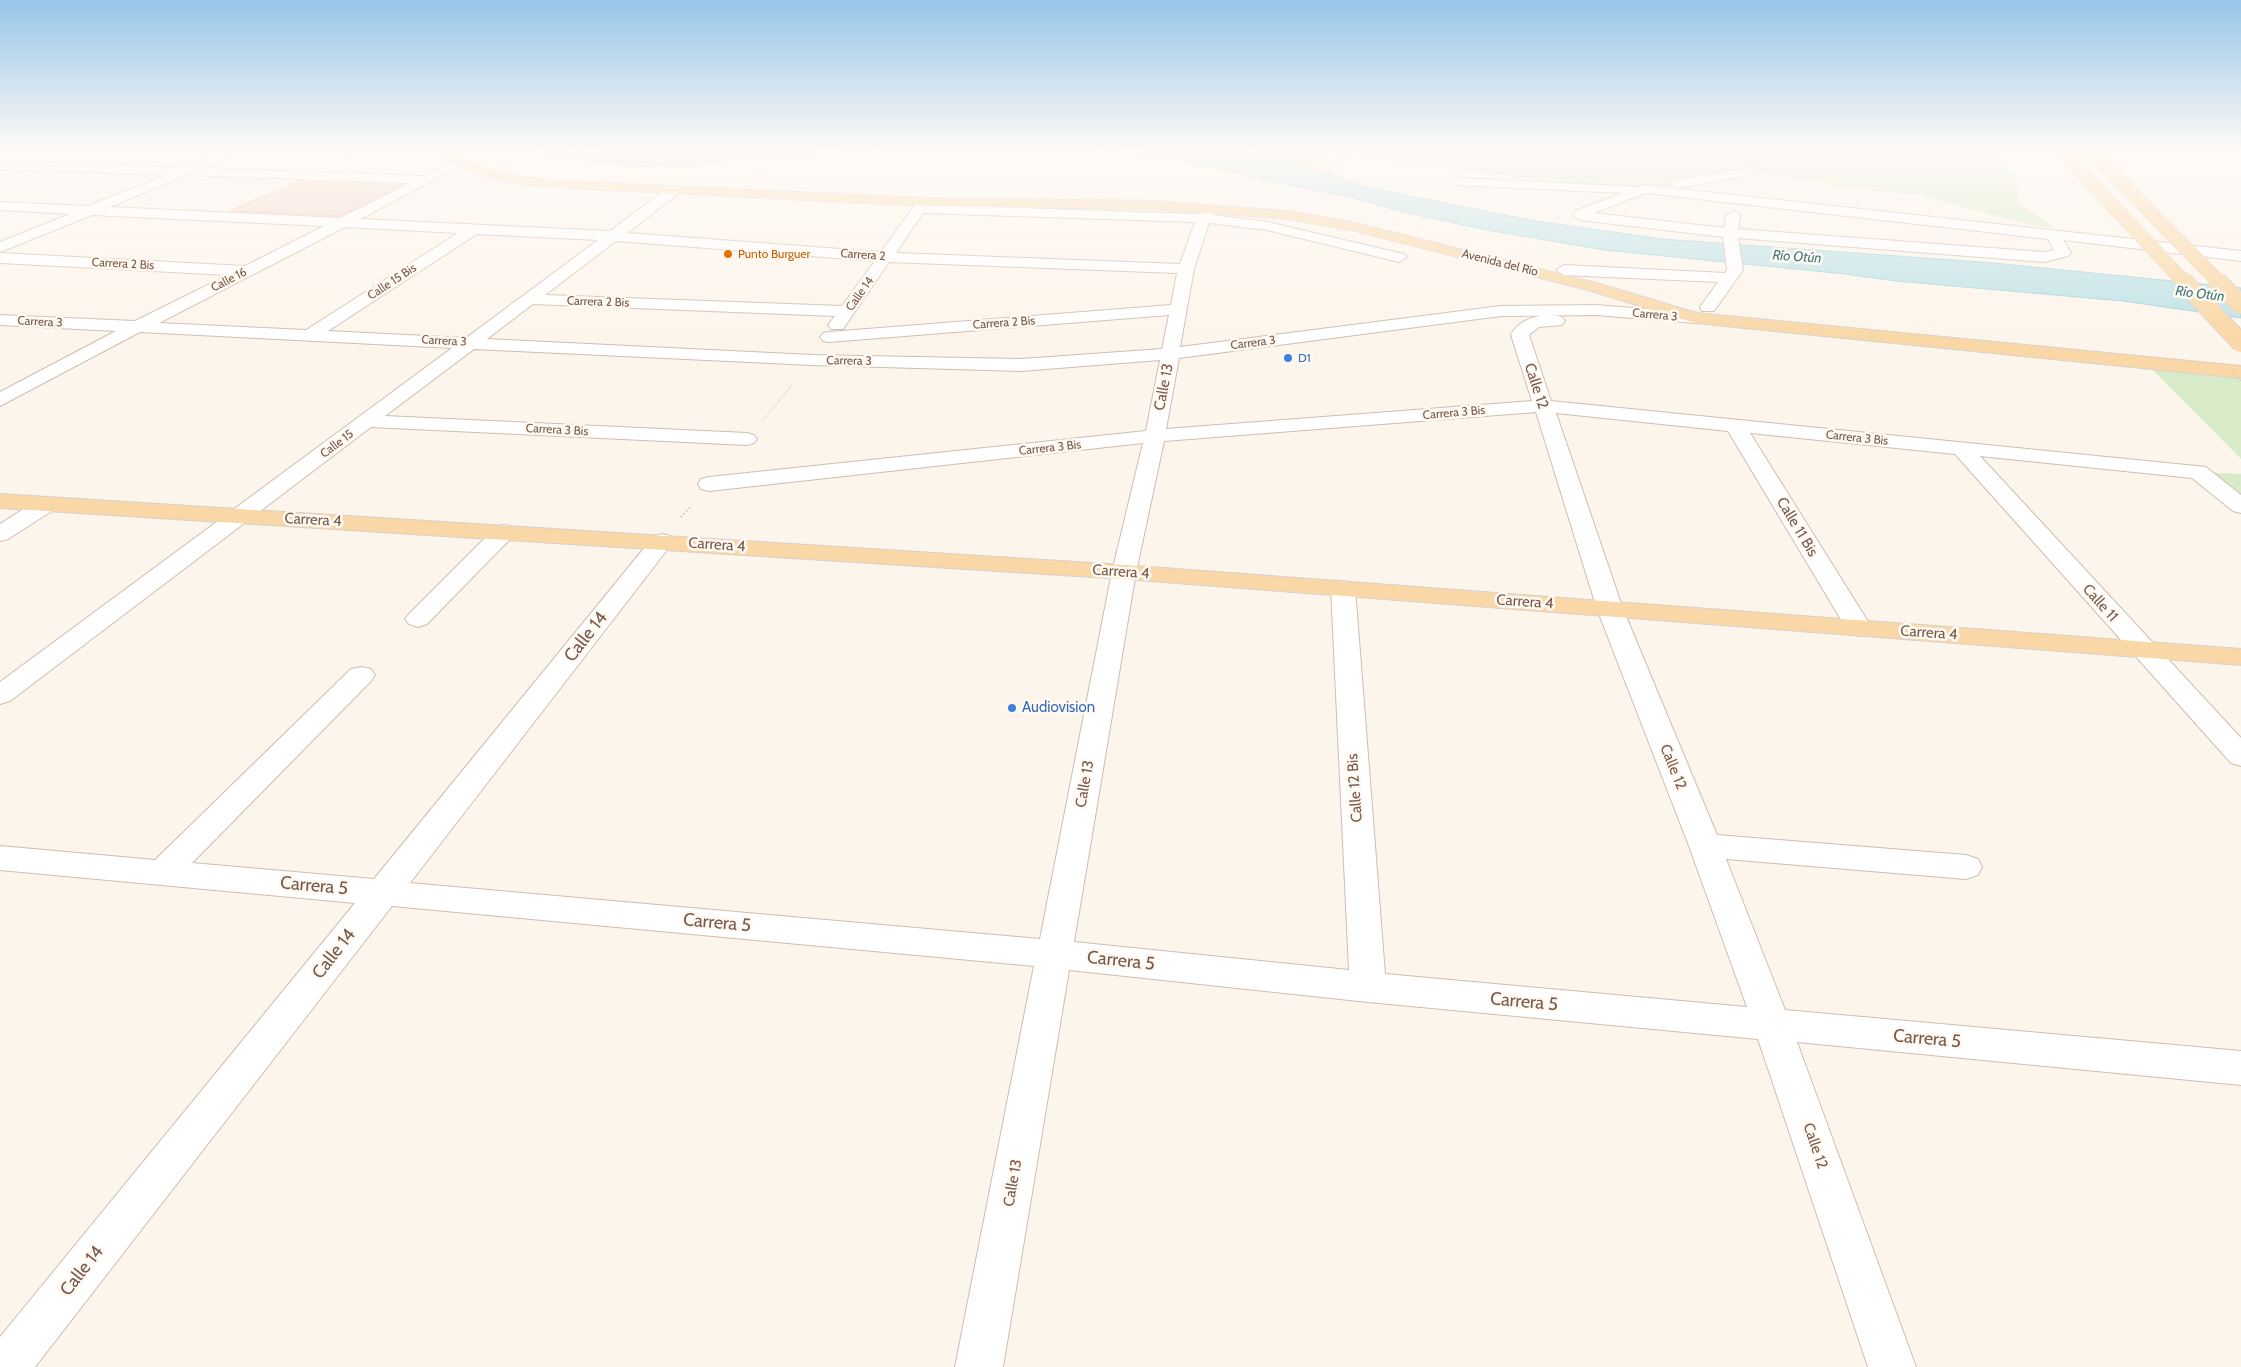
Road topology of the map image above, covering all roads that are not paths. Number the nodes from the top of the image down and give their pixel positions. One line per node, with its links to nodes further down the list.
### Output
1 (84, 213): 18 (street)
2 (150, 213): 13 (street, Carrera 2)
3 (364, 213): 13 (street, Calle 16)
4 (644, 213): 16 (street, Calle 15)
5 (917, 213): 20 (street, Calle 14)
6 (1200, 213): 7 (street)
7 (1208, 213): 21 (street); 23 (street, Calle 13); 31 (main road, Avenida del Río)
8 (1583, 213): 17 (street)
9 (1735, 213): 17 (street)
10 (1858, 213): 15 (street)
11 (2120, 213): 37 (main road, bridge)
12 (2151, 213): 28 (main road, bridge)
13 (345, 222): 14 (street, Carrera 2); 25 (street, Calle 16)
14 (474, 229): 16 (street, Carrera 2); 34 (street, Calle 15 Bis)
15 (2053, 235): 17 (street); 19 (street)
16 (613, 236): 20 (street, Carrera 2); 27 (street, Calle 15)
17 (1731, 237): 26 (street)
18 (0, 247)
19 (2241, 256)
20 (886, 257): 23 (street, Carrera 2); 30 (street, Calle 14)
21 (1398, 257)
22 (0, 258): 25 (street, Carrera 2 Bis)
23 (1186, 269): 29 (street, Calle 13)
24 (1564, 270): 26 (street)
25 (246, 271): 33 (street, Calle 16)
26 (1733, 274): 31 (street)
27 (529, 299): 30 (street, Carrera 2 Bis); 36 (street, Calle 15)
28 (2241, 305)
29 (1178, 310): 35 (street, Carrera 2 Bis); 38 (street, Calle 13)
30 (847, 311): 35 (street, Calle 14)
31 (1702, 312): 38 (street, Carrera 3); 39 (main road); 41 (main road); 43 (street, Calle 12)
32 (0, 320): 33 (street, Carrera 3)
33 (137, 327): 34 (street, Carrera 3); 42 (street, Calle 16)
34 (310, 335): 36 (street, Carrera 3)
35 (829, 337): 40 (street, Calle 14)
36 (471, 342): 40 (street, Carrera 3); 44 (street, Calle 15)
37 (2241, 343)
38 (1170, 354): 40 (street, Carrera 3); 46 (street, Calle 13)
39 (2241, 356)
40 (812, 360)
41 (2241, 372)
42 (0, 400)
43 (1543, 406): 45 (street, Carrera 3 Bis); 46 (street, Carrera 3 Bis); 59 (street, Calle 12)
44 (368, 421): 47 (street, Carrera 3 Bis); 53 (street, Calle 15)
45 (1734, 425): 48 (street, Carrera 3 Bis); 61 (street, Calle 11 Bis)
46 (1155, 436): 49 (street, Carrera 3 Bis); 57 (street, Calle 13)
47 (747, 439)
48 (1961, 448): 52 (street, Carrera 3 Bis); 62 (street, Calle 11)
49 (709, 484)
50 (0, 501): 51 (main road, Carrera 4)
51 (48, 504): 53 (main road, Carrera 4); 55 (street)
52 (2241, 506)
53 (240, 516): 54 (main road, Carrera 4); 65 (street, Calle 15)
54 (504, 532): 56 (main road, Carrera 4); 60 (street)
55 (0, 534)
56 (662, 541): 57 (main road, Carrera 4); 71 (street, Calle 14)
57 (1124, 572): 58 (main road, Carrera 4); 72 (street, Calle 13)
58 (1343, 588): 59 (main road, Carrera 4); 73 (street, Calle 12 Bis)
59 (1610, 609): 61 (main road, Carrera 4); 67 (street, Calle 12)
60 (418, 618)
61 (1858, 628): 62 (main road, Carrera 4)
62 (2142, 649): 63 (main road, Carrera 4); 66 (street, Calle 11)
63 (2241, 657)
64 (361, 675): 70 (street)
65 (0, 695)
66 (2241, 756)
67 (1705, 846): 69 (street); 74 (street, Calle 12)
68 (0, 858): 70 (street, Carrera 5)
69 (1966, 867)
70 (162, 872): 71 (street, Carrera 5)
71 (383, 892): 72 (street, Carrera 5); 76 (street, Calle 14)
72 (1054, 954): 73 (street, Carrera 5); 77 (street, Calle 13)
73 (1368, 987): 74 (street, Carrera 5)
74 (1772, 1024): 75 (street, Carrera 5); 78 (street, Calle 12)
75 (2241, 1068)
76 (6, 1367)
77 (980, 1367)
78 (1892, 1367)

